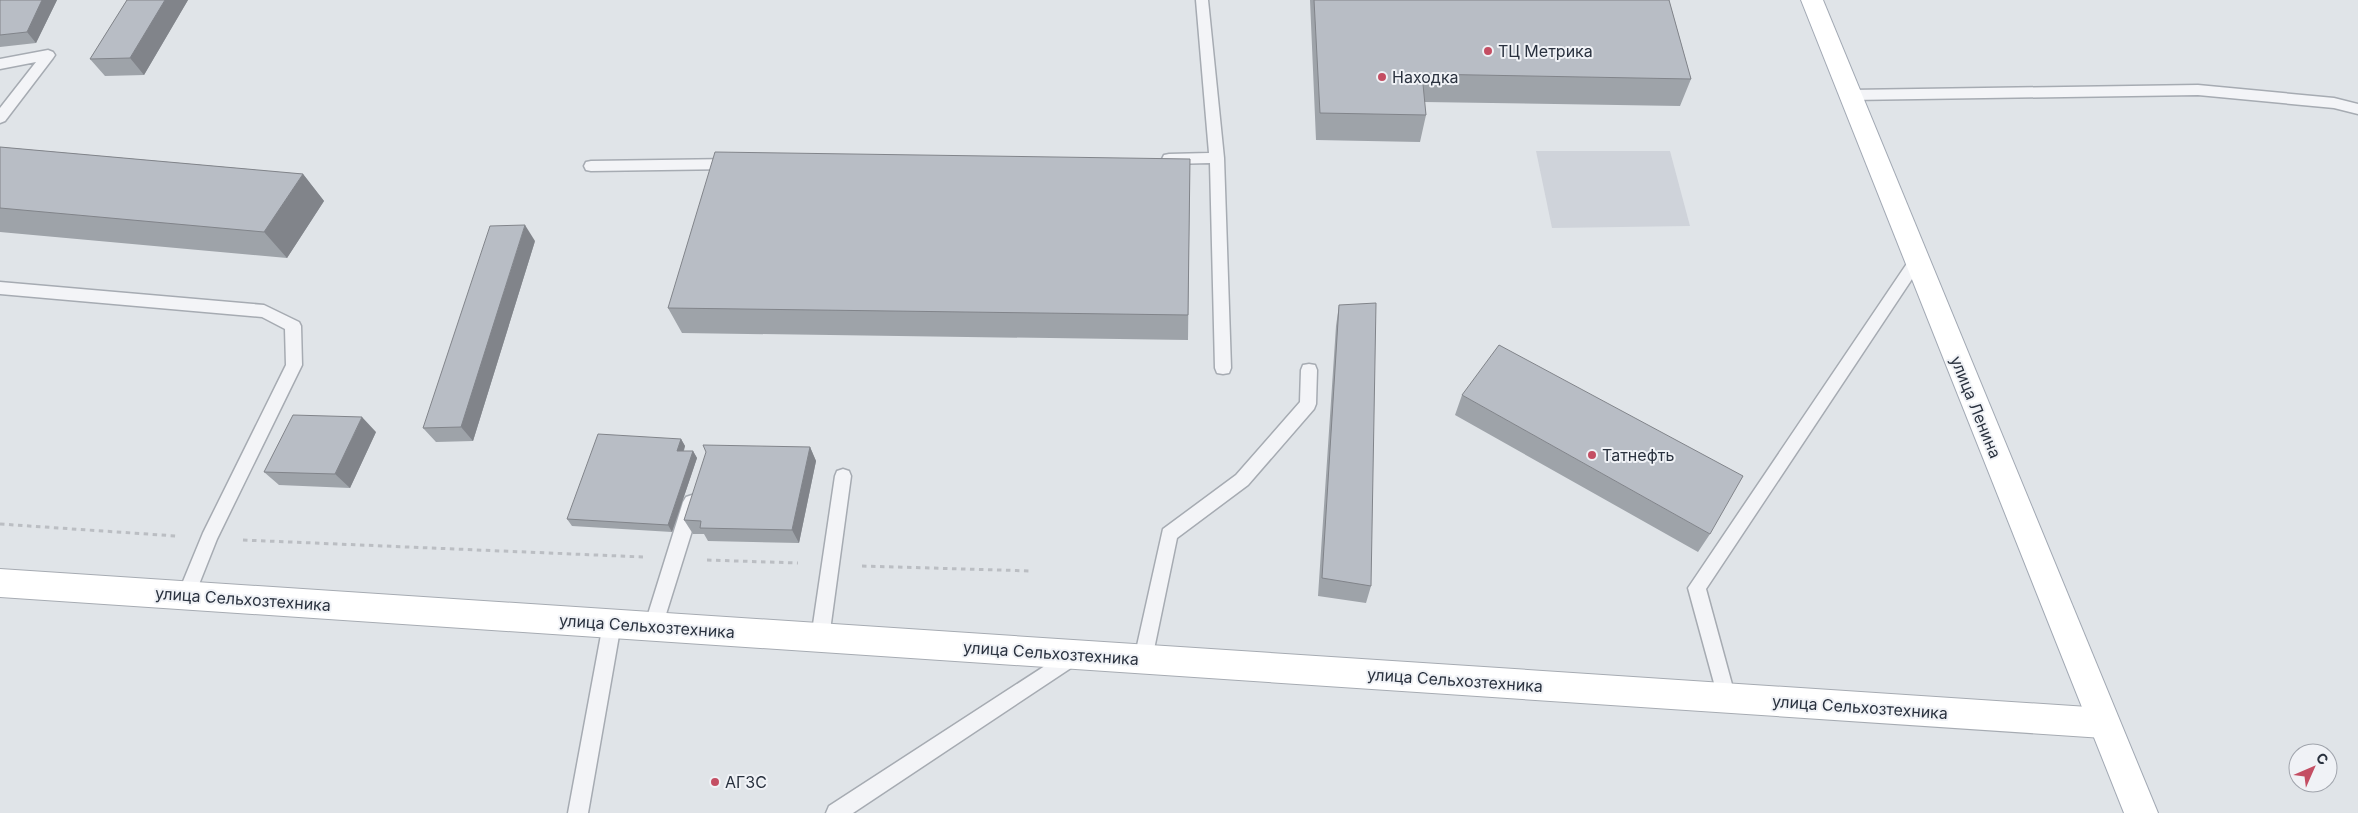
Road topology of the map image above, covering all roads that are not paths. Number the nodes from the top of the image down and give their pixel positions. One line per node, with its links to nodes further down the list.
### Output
1 (1202, 0): 7 (lane)
2 (1812, 0): 4 (street, улица Ленина)
3 (0, 64): 6 (lane)
4 (1851, 95): 5 (lane); 11 (street, улица Ленина)
5 (2358, 109)
6 (0, 118)
7 (1217, 158): 8 (lane); 13 (lane)
8 (1157, 159)
9 (750, 164): 10 (lane)
10 (591, 166)
11 (1917, 260): 24 (lane); 25 (street, улица Ленина)
12 (0, 288): 18 (lane)
13 (1223, 368)
14 (1308, 370): 23 (lane)
15 (843, 476): 21 (lane)
16 (698, 483): 20 (lane)
17 (0, 583): 18 (street, улица Сельхозтехника)
18 (186, 596): 19 (street, улица Сельхозтехника)
19 (612, 624): 20 (street, улица Сельхозтехника); 26 (lane)
20 (653, 627): 21 (street, улица Сельхозтехника)
21 (820, 638): 22 (street, улица Сельхозтехника)
22 (1075, 655): 23 (street, улица Сельхозтехника); 27 (lane)
23 (1143, 659): 24 (street, улица Сельхозтехника)
24 (1727, 698): 25 (street, улица Сельхозтехника)
25 (2103, 723): 28 (street, улица Ленина)
26 (578, 813)
27 (836, 813)
28 (2141, 813)

